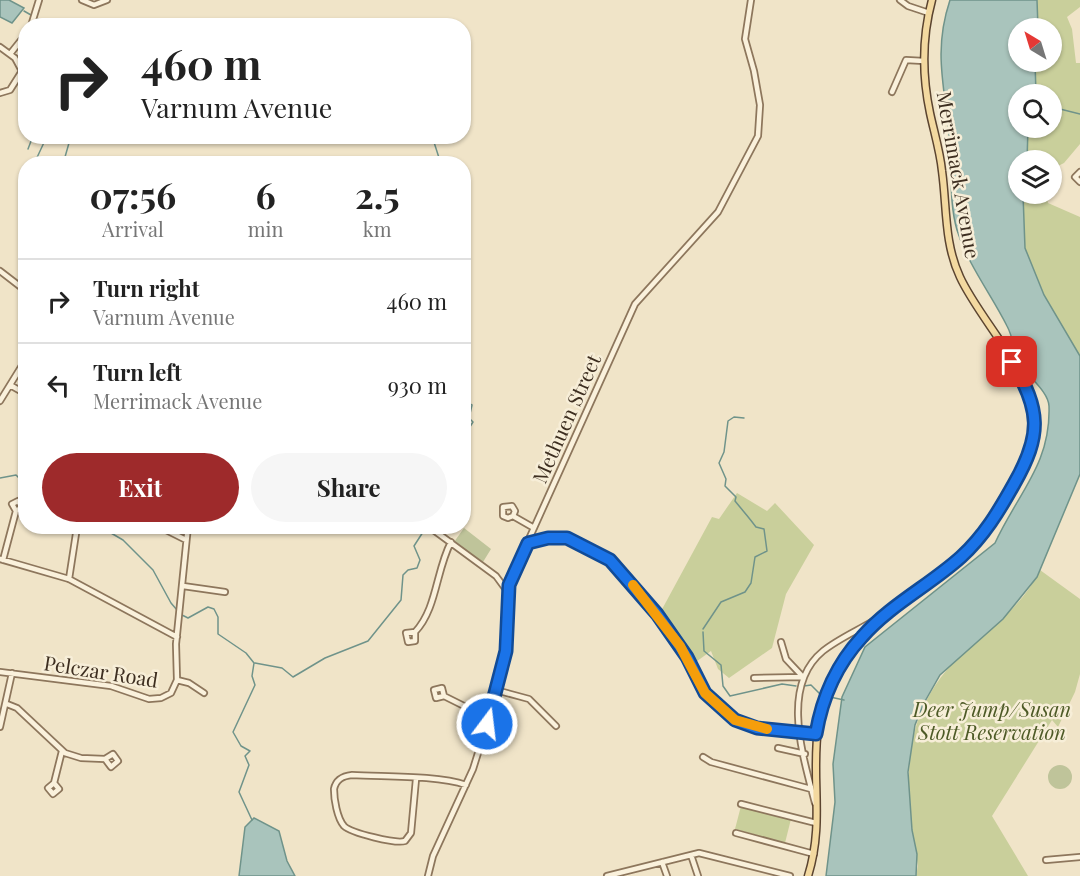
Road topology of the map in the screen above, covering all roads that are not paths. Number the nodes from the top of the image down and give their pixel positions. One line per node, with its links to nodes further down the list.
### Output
1 (39, 0): 8 (street)
2 (82, 0): 3 (street)
3 (107, 0)
4 (751, 0): 27 (street, Methuen Street)
5 (900, 0): 7 (street)
6 (932, 0): 7 (main road, Merrimack Avenue)
7 (929, 13): 12 (main road, Merrimack Avenue)
8 (33, 18)
9 (18, 44): 11 (street)
10 (0, 46): 11 (street)
11 (10, 54): 13 (street)
12 (924, 60): 15 (street); 40 (main road, Merrimack Avenue)
13 (18, 61)
14 (18, 77): 16 (street)
15 (892, 92)
16 (0, 93)
17 (1080, 172): 18 (street)
18 (1080, 182)
19 (0, 272): 20 (street)
20 (18, 285)
21 (18, 372): 22 (street)
22 (10, 385): 23 (street); 24 (street)
23 (18, 390)
24 (0, 401)
25 (16, 511): 35 (street)
26 (513, 516): 27 (street)
27 (534, 528): 34 (street, Methuen Street)
28 (76, 534): 36 (street)
29 (174, 534): 32 (street)
30 (187, 534): 32 (street, Pelczar Road)
31 (440, 534): 33 (street)
32 (186, 540): 37 (street, Pelczar Road)
33 (451, 542): 39 (street); 41 (street)
34 (528, 543): 39 (street, Methuen Street); 56 (street)
35 (1, 560): 36 (street)
36 (69, 579): 42 (street)
37 (183, 586): 38 (street); 42 (street, Pelczar Road)
38 (225, 592)
39 (507, 597): 49 (street, Methuen Street)
40 (894, 608): 46 (street); 57 (main road, Merrimack Avenue)
41 (415, 632)
42 (177, 637): 48 (street, Pelczar Road)
43 (781, 642): 46 (street)
44 (0, 672): 45 (street, Pelczar Road)
45 (12, 674): 48 (street, Pelczar Road); 52 (street)
46 (803, 677): 47 (street); 56 (street)
47 (754, 678)
48 (177, 680): 50 (street)
49 (496, 690): 53 (street, Methuen Street); 54 (street)
50 (204, 693)
51 (444, 696): 53 (street)
52 (7, 704): 55 (street); 59 (street)
53 (489, 713): 65 (street, Methuen Street)
54 (556, 726)
55 (0, 727)
56 (801, 734): 57 (street); 60 (street)
57 (816, 734): 68 (main road, Merrimack Avenue)
58 (778, 748): 60 (street)
59 (62, 751): 62 (street); 64 (street)
60 (805, 754): 66 (street)
61 (703, 757): 66 (street)
62 (105, 759)
63 (416, 779): 63 (street); 65 (street)
64 (54, 783)
65 (466, 785): 77 (street, Methuen Street)
66 (811, 789): 68 (street)
67 (741, 804): 69 (street)
68 (815, 805): 69 (main road, Merrimack Avenue)
69 (816, 823): 71 (main road, Merrimack Avenue)
70 (736, 833): 71 (street)
71 (814, 854): 83 (main road, Merrimack Avenue)
72 (691, 855): 75 (street); 81 (street); 82 (street)
73 (1080, 857): 74 (street)
74 (1046, 860)
75 (662, 862): 76 (street); 80 (street)
76 (633, 870): 78 (street); 79 (street)
77 (428, 876)
78 (607, 876)
79 (635, 876)
80 (667, 876)
81 (698, 876)
82 (790, 876)
83 (808, 876)

